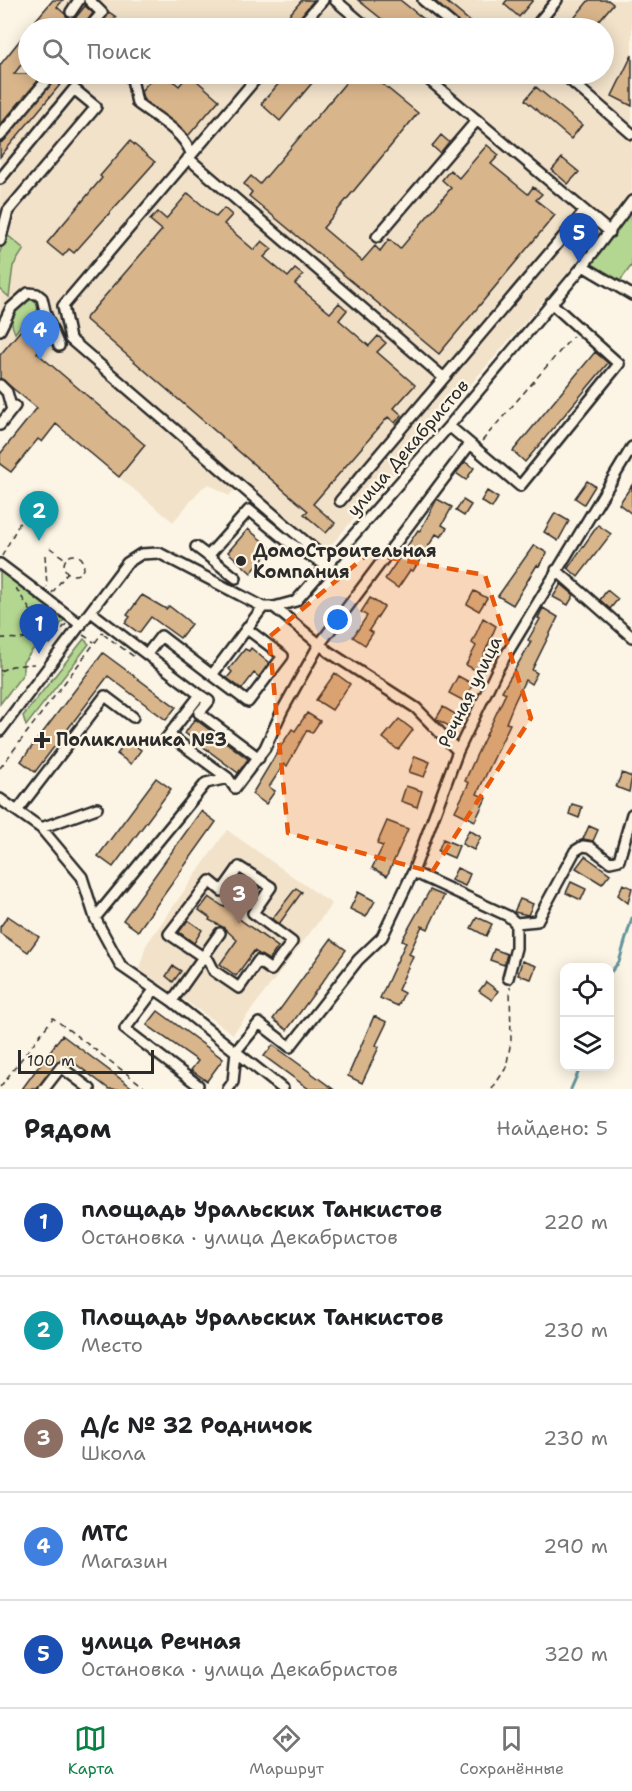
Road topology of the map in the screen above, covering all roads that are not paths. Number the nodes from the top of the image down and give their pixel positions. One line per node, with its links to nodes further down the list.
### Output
1 (79, 0): 7 (street)
2 (88, 0): 8 (street)
3 (323, 0): 9 (street)
4 (335, 0): 10 (street)
5 (423, 0): 11 (street)
6 (557, 0): 12 (street)
7 (71, 12)
8 (98, 18)
9 (308, 18)
10 (356, 18)
11 (445, 18)
12 (542, 18)
13 (44, 84): 20 (street)
14 (133, 84): 21 (street)
15 (251, 84): 21 (street)
16 (434, 84): 18 (street)
17 (574, 84): 19 (street)
18 (477, 120): 26 (street); 28 (street)
19 (632, 134)
20 (0, 136)
21 (189, 155): 37 (street); 47 (street)
22 (0, 179): 25 (street)
23 (632, 201): 27 (street, улица Декабристов)
24 (0, 204): 25 (street)
25 (8, 211): 29 (street)
26 (585, 211): 27 (street); 37 (street)
27 (610, 232): 30 (street, улица Декабристов)
28 (377, 237)
29 (0, 241)
30 (583, 266): 31 (street); 32 (street, улица Декабристов)
31 (632, 295)
32 (551, 303): 40 (street, улица Декабристов); 41 (street)
33 (46, 315): 34 (street); 35 (street); 36 (street)
34 (38, 324)
35 (0, 330)
36 (59, 346)
37 (444, 378): 43 (street)
38 (0, 385): 39 (street)
39 (0, 425)
40 (449, 426): 41 (street); 47 (street, улица Декабристов)
41 (473, 446): 56 (street)
42 (632, 447): 48 (street, Речная улица)
43 (340, 501)
44 (196, 547): 45 (street)
45 (208, 556): 47 (street); 49 (street)
46 (0, 564): 53 (street)
47 (329, 565): 51 (street, улица Декабристов)
48 (556, 570): 55 (street); 62 (street, Речная улица)
49 (236, 578)
50 (263, 607): 51 (street, улица Декабристов); 52 (street, улица Декабристов); 54 (street)
51 (274, 607): 56 (street)
52 (91, 612): 53 (street, улица Декабристов); 57 (street)
53 (81, 625): 61 (street, улица Декабристов)
54 (247, 629): 58 (street); 58 (street)
55 (632, 637)
56 (319, 645): 62 (street); 63 (street)
57 (147, 654): 58 (street); 59 (street)
58 (212, 675)
59 (200, 695): 63 (street); 64 (street)
60 (133, 717): 67 (street)
61 (0, 731)
62 (458, 751): 70 (street, Речная улица)
63 (259, 758): 64 (street)
64 (228, 778): 71 (street)
65 (0, 799): 67 (street)
66 (97, 808): 69 (street)
67 (17, 811): 69 (street)
68 (632, 814): 72 (street)
69 (41, 828): 71 (street)
70 (413, 872): 72 (street); 78 (street, Речная улица)
71 (95, 918): 76 (street)
72 (516, 923): 75 (street)
73 (220, 933): 74 (street)
74 (203, 957): 74 (street); 77 (street)
75 (508, 978)
76 (155, 989): 77 (street); 79 (street)
77 (172, 1001): 78 (street)
78 (236, 1051): 82 (street); 83 (street)
79 (198, 1085)
80 (44, 1089): 81 (street)
81 (90, 1089)
82 (228, 1089)
83 (283, 1089)

